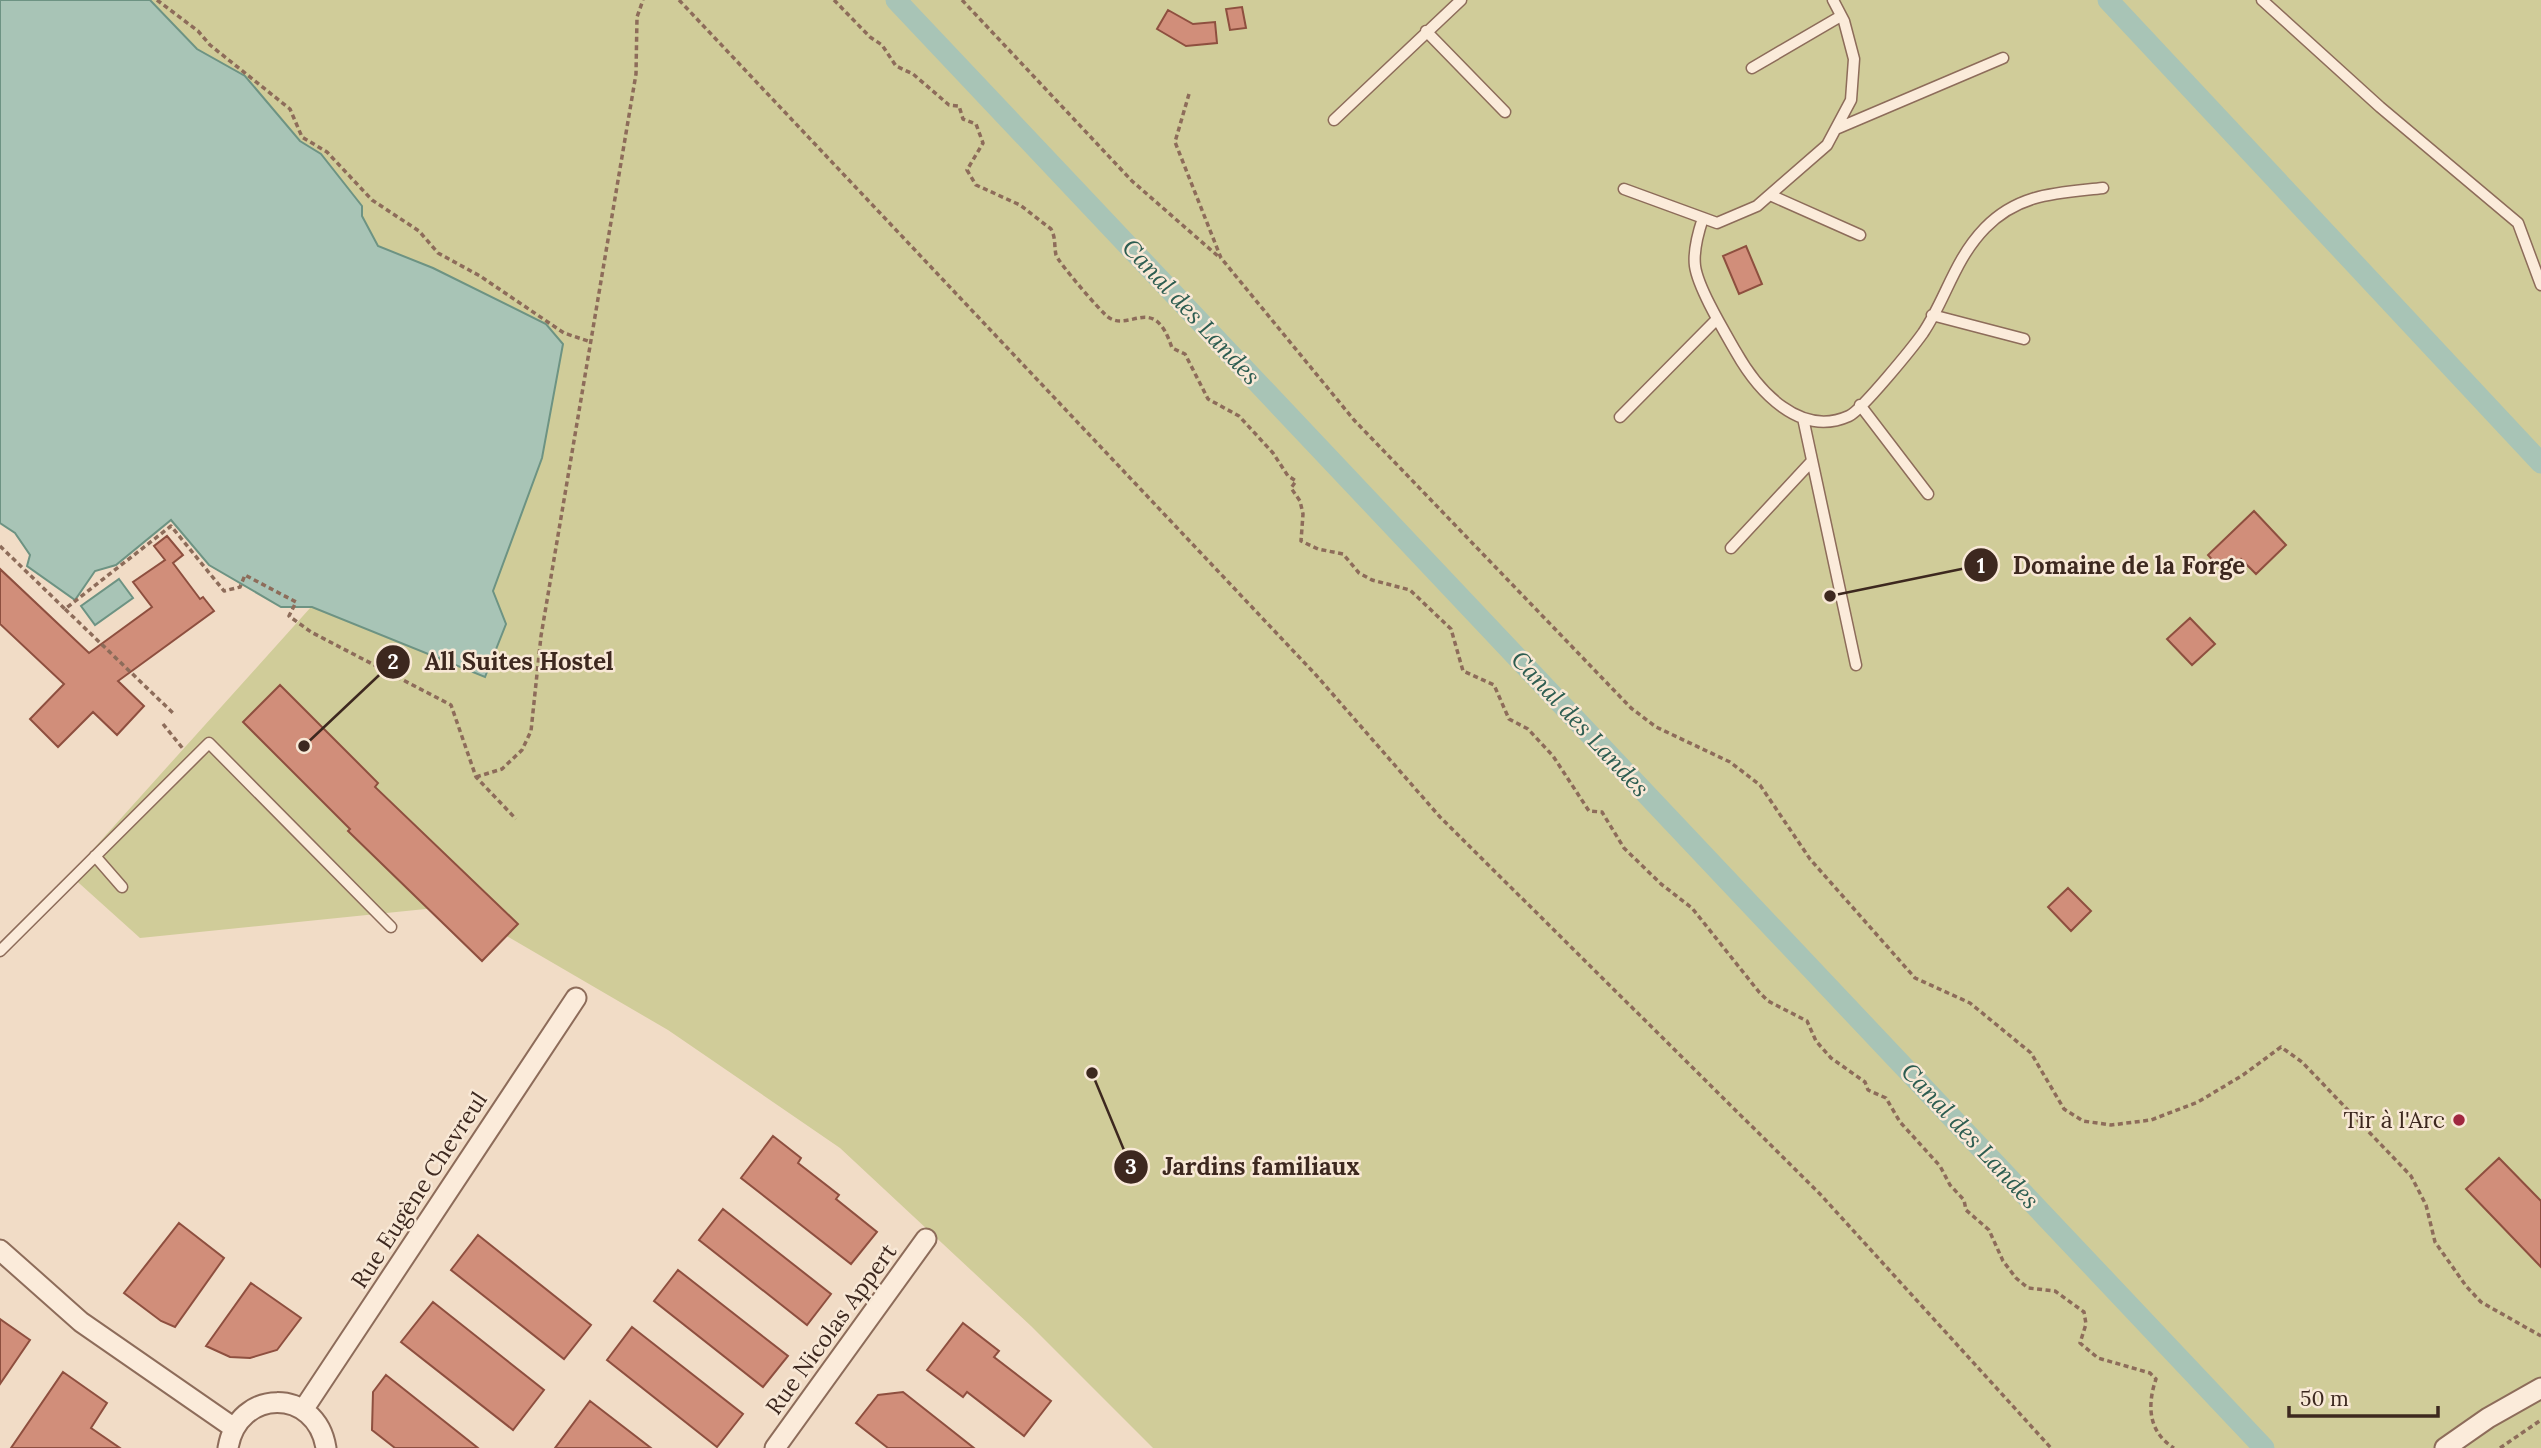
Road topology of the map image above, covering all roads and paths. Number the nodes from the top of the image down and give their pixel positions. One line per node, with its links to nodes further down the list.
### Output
1 (157, 0): 27 (path)
2 (643, 0): 27 (path)
3 (679, 0): 57 (path)
4 (834, 0): 58 (path)
5 (962, 0): 22 (path)
6 (1461, 0): 10 (lane)
7 (1833, 0): 9 (lane)
8 (2262, 0): 23 (lane)
9 (1841, 16): 12 (lane); 16 (lane)
10 (1426, 31): 14 (lane); 15 (lane)
11 (2003, 58): 16 (lane)
12 (1752, 68)
13 (1189, 94): 22 (path)
14 (1505, 113)
15 (1334, 120)
16 (1835, 129): 19 (lane)
17 (2103, 188): 24 (lane)
18 (1624, 189): 20 (lane)
19 (1770, 195): 20 (lane); 21 (lane)
20 (1703, 218): 25 (lane)
21 (1860, 235)
22 (1221, 258): 49 (path)
23 (2541, 285)
24 (1932, 315): 26 (lane); 28 (lane)
25 (1717, 319): 29 (lane); 30 (lane)
26 (2024, 339)
27 (591, 342): 40 (path)
28 (1860, 405): 30 (lane); 32 (lane)
29 (1620, 417)
30 (1803, 418): 31 (lane)
31 (1812, 461): 34 (lane); 36 (lane)
32 (1928, 495)
33 (0, 546): 35 (path)
34 (1731, 548)
35 (65, 609): 37 (path); 40 (path)
36 (1856, 664)
37 (173, 713)
38 (163, 724): 39 (path)
39 (191, 760): 42 (lane); 44 (lane)
40 (476, 777): 41 (path)
41 (516, 819)
42 (95, 856): 43 (lane); 45 (lane)
43 (122, 887)
44 (391, 927)
45 (0, 951)
46 (576, 998): 51 (street, Rue Eugène Chevreul)
47 (926, 1238): 56 (street, Rue Nicolas Appert)
48 (0, 1250): 53 (street)
49 (2541, 1336)
50 (2541, 1388): 59 (street)
51 (303, 1410): 53 (street); 55 (street)
52 (2541, 1420): 60 (path)
53 (234, 1427): 54 (street)
54 (228, 1448)
55 (326, 1448)
56 (775, 1448)
57 (2051, 1448)
58 (2174, 1448)
59 (2445, 1448)
60 (2500, 1448)

